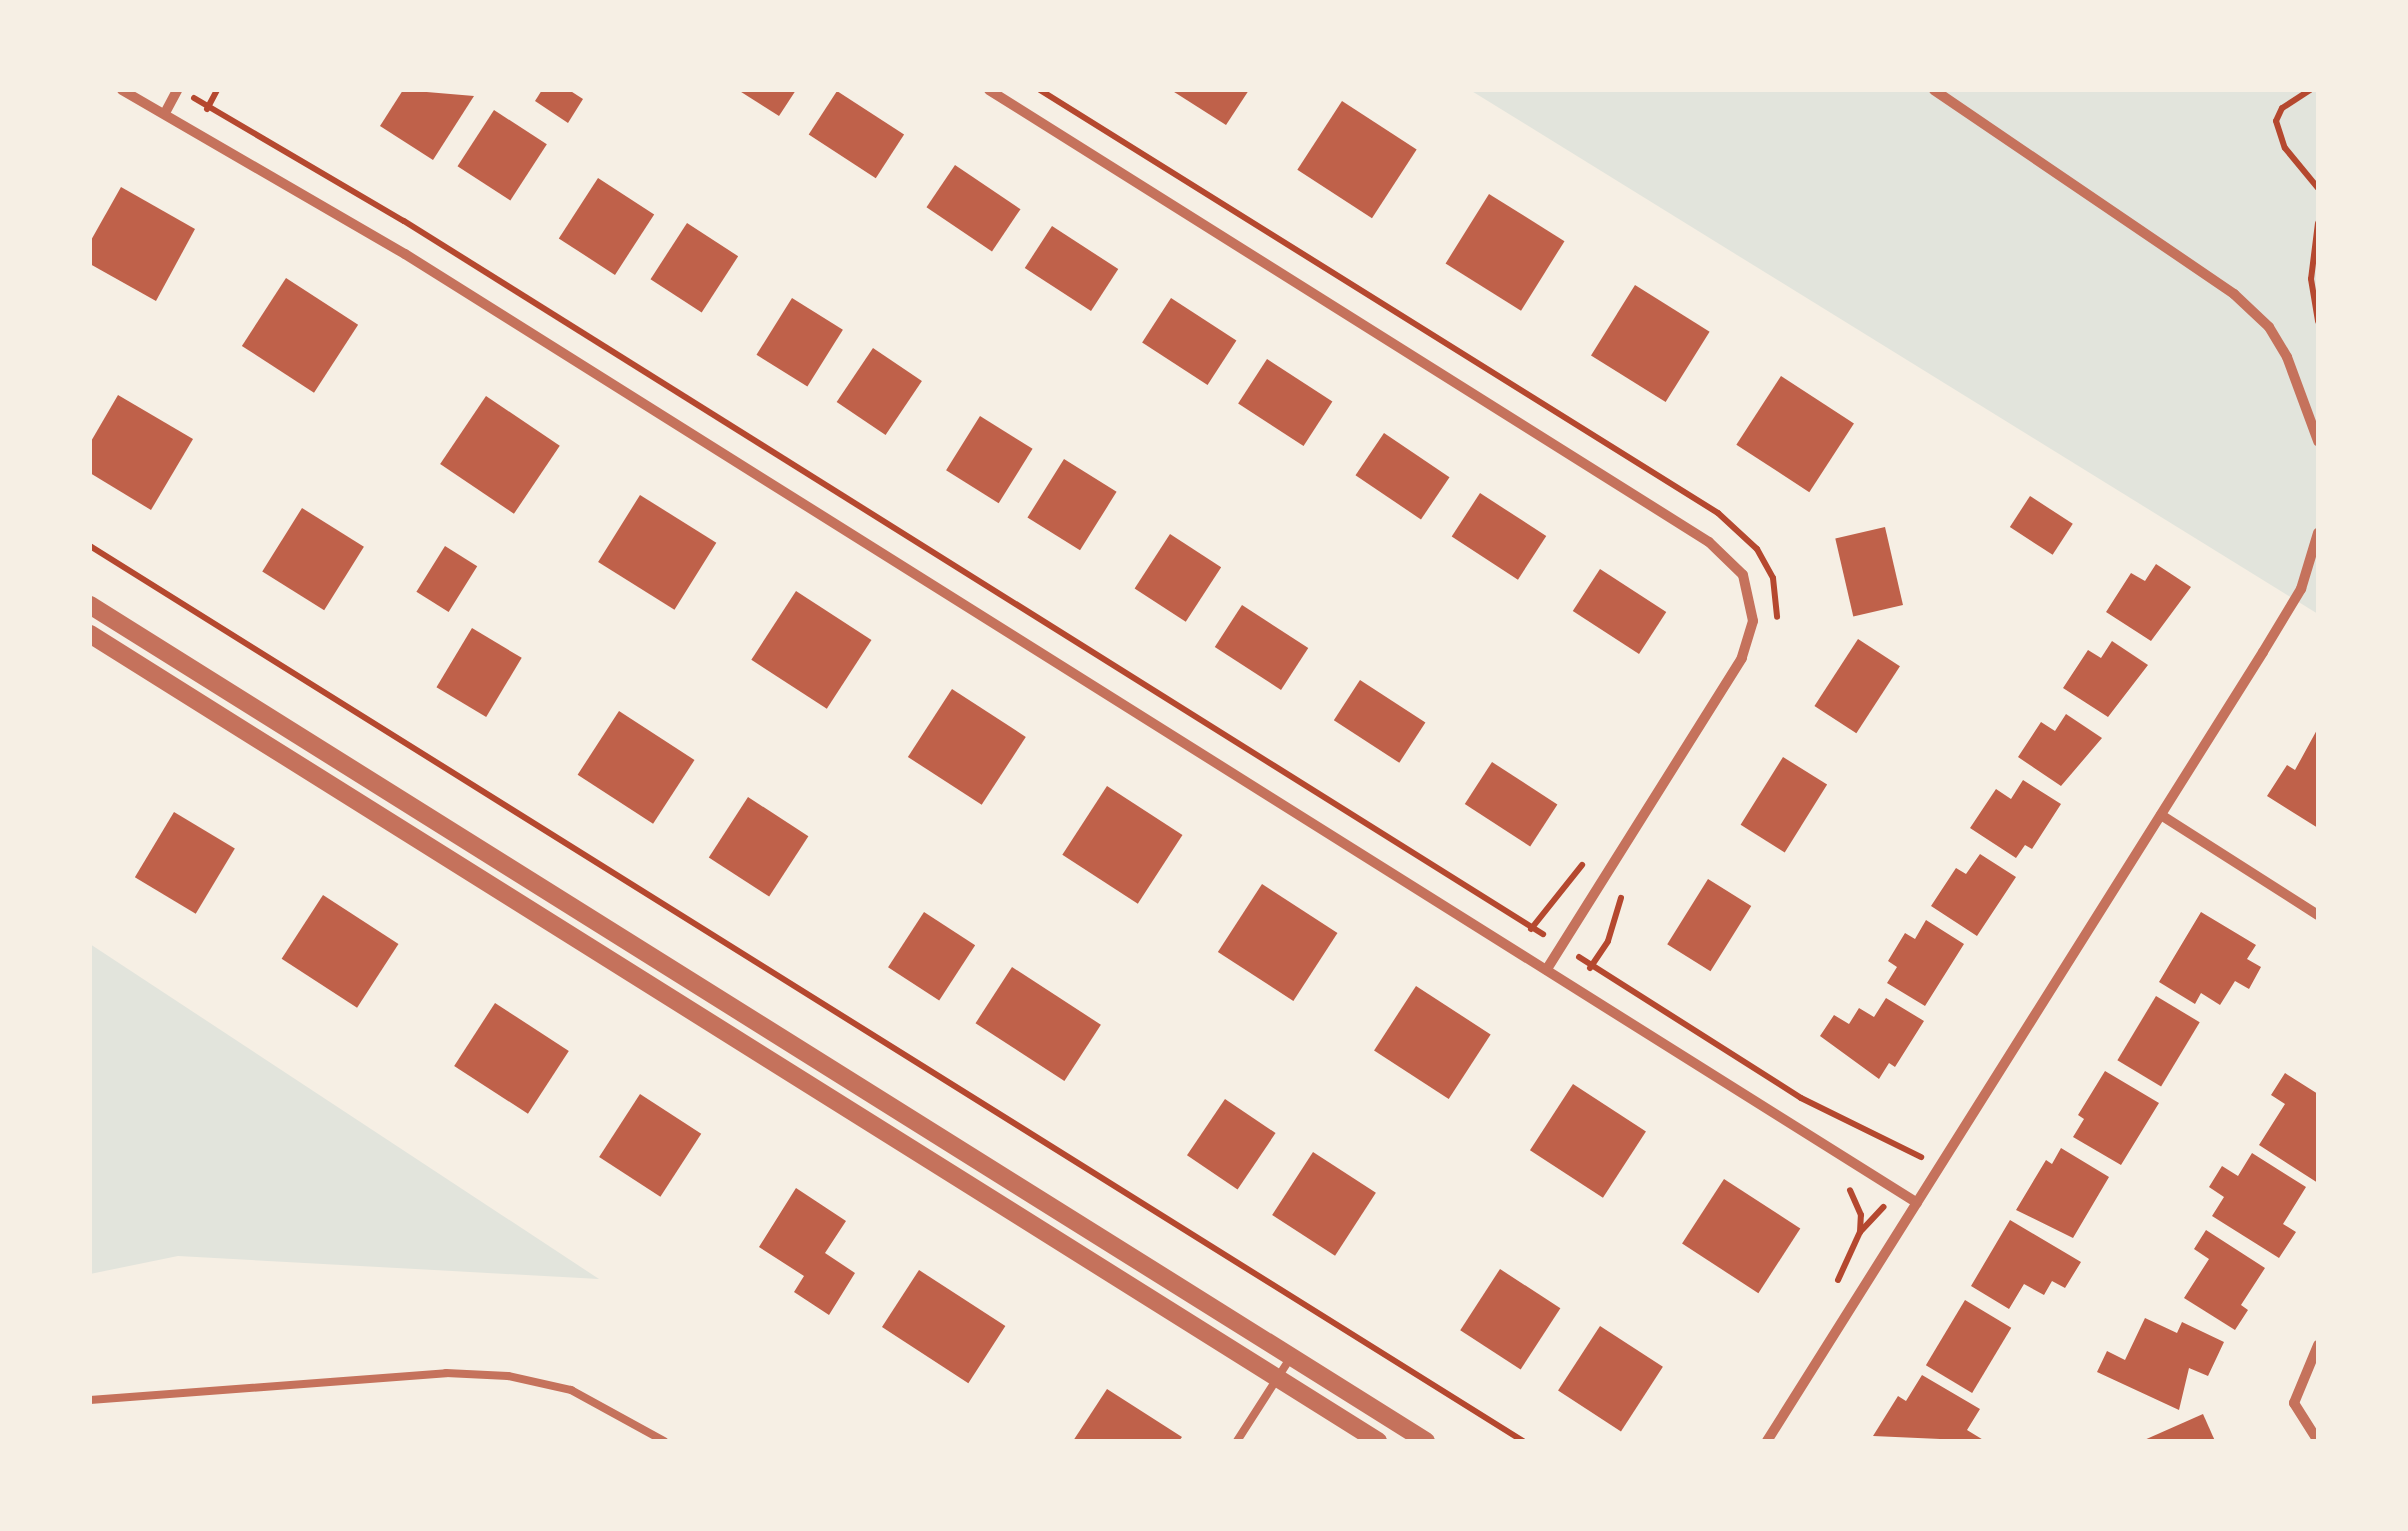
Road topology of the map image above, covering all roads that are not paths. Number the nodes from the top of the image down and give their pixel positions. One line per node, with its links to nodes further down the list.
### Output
1 (122, 90): 5 (street)
2 (179, 90): 5 (street)
3 (989, 90): 12 (street)
4 (1934, 90): 6 (street)
5 (165, 113): 12 (street)
6 (2318, 441)
7 (2318, 533): 10 (street)
8 (90, 605): 15 (street)
9 (90, 634): 16 (street)
10 (2161, 815): 11 (street); 13 (street)
11 (2318, 915)
12 (1546, 970): 13 (street)
13 (1918, 1204): 22 (street)
14 (2318, 1345): 23 (street)
15 (1291, 1357): 16 (lane); 21 (street)
16 (1278, 1377): 19 (lane); 20 (street)
17 (90, 1400): 18 (lane)
18 (664, 1441)
19 (1237, 1441)
20 (1378, 1441)
21 (1426, 1441)
22 (1767, 1441)
23 (2318, 1441)

